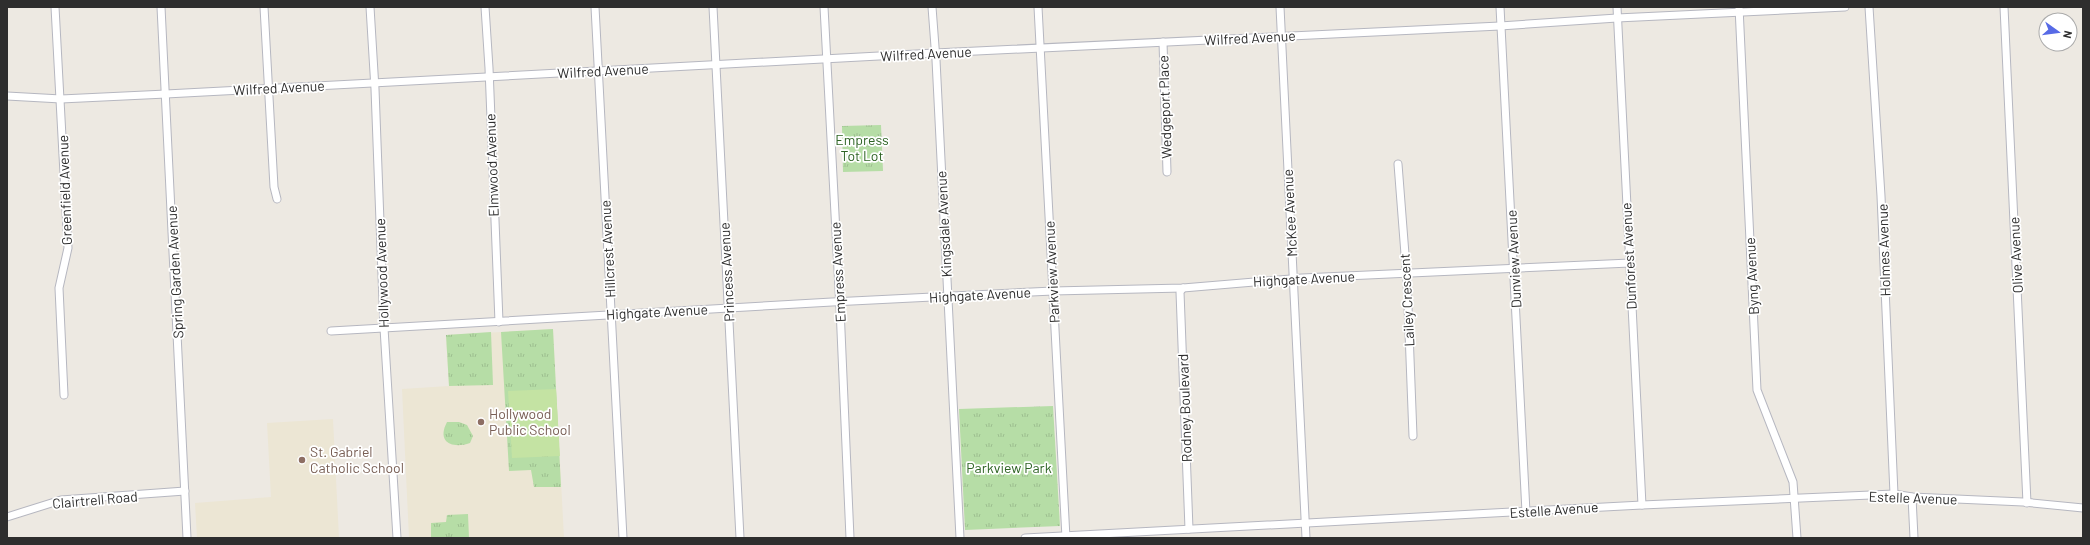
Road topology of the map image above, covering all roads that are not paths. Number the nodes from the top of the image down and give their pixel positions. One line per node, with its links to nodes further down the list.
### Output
1 (56, 7): 32 (street, Greenfield Avenue)
2 (161, 7): 30 (street, Spring Garden Avenue)
3 (264, 7): 29 (street)
4 (370, 7): 28 (street, Hollywood Avenue)
5 (485, 7): 27 (street, Elmwood Avenue)
6 (595, 7): 26 (street, Hillcrest Avenue)
7 (713, 7): 25 (street, Princess Avenue)
8 (824, 7): 24 (street, Empress Avenue)
9 (932, 7): 23 (street, Kingsdale Avenue)
10 (1038, 7): 22 (street, Parkview Avenue)
11 (1280, 7): 20 (street, McKee Avenue)
12 (1500, 7): 19 (street, Dunview Avenue)
13 (1617, 7): 18 (street, Dunforest Avenue)
14 (1845, 7): 17 (street, Wilfred Avenue)
15 (1869, 7): 52 (street, Holmes Avenue)
16 (2004, 7): 55 (street, Olive Avenue)
17 (1740, 10): 18 (street, Wilfred Avenue); 54 (street, Byng Avenue)
18 (1617, 18): 19 (street, Wilfred Avenue); 36 (street, Dunforest Avenue)
19 (1500, 26): 20 (street, Wilfred Avenue); 37 (street, Dunview Avenue)
20 (1281, 37): 21 (street, Wilfred Avenue); 39 (street, McKee Avenue)
21 (1163, 42): 22 (street, Wilfred Avenue); 34 (street, Wedgeport Place)
22 (1040, 48): 23 (street, Wilfred Avenue); 41 (street, Parkview Avenue)
23 (935, 53): 24 (street, Wilfred Avenue); 42 (street, Kingsdale Avenue)
24 (827, 59): 25 (street, Wilfred Avenue); 43 (street, Empress Avenue)
25 (716, 64): 26 (street, Wilfred Avenue); 44 (street, Princess Avenue)
26 (599, 71): 27 (street, Wilfred Avenue); 45 (street, Hillcrest Avenue)
27 (489, 77): 28 (street, Wilfred Avenue); 46 (street, Elmwood Avenue)
28 (375, 82): 29 (street, Wilfred Avenue); 47 (street, Hollywood Avenue)
29 (269, 89): 30 (street, Wilfred Avenue); 35 (street)
30 (166, 94): 32 (street, Wilfred Avenue); 51 (street, Spring Garden Avenue)
31 (7, 96): 32 (street, Wilfred Avenue)
32 (61, 98): 49 (street, Greenfield Avenue)
33 (1398, 164): 38 (street, Lailey Crescent)
34 (1167, 172)
35 (277, 199)
36 (1630, 263): 37 (street, Highgate Avenue); 56 (street, Dunforest Avenue)
37 (1515, 270): 38 (street, Highgate Avenue); 58 (street, Dunview Avenue)
38 (1406, 275): 39 (street, Highgate Avenue); 50 (street, Lailey Crescent)
39 (1294, 279): 40 (street, Highgate Avenue); 60 (street, McKee Avenue)
40 (1183, 288): 41 (street, Highgate Avenue); 61 (street, Rodney Boulevard)
41 (1053, 291): 42 (street, Highgate Avenue); 62 (street, Parkview Avenue)
42 (948, 297): 43 (street, Highgate Avenue); 68 (street, Kingsdale Avenue)
43 (840, 301): 44 (street, Highgate Avenue); 67 (street, Empress Avenue)
44 (728, 308): 45 (street, Highgate Avenue); 66 (street, Princess Avenue)
45 (611, 313): 46 (street, Highgate Avenue); 65 (street, Hillcrest Avenue)
46 (499, 322): 47 (street, Highgate Avenue)
47 (384, 328): 48 (street, Highgate Avenue); 64 (street, Hollywood Avenue)
48 (331, 331)
49 (64, 395)
50 (1413, 436)
51 (185, 491): 59 (street, Clairtrell Road); 63 (street, Spring Garden Avenue)
52 (1894, 494): 53 (street, Estelle Avenue); 54 (street, Estelle Avenue)
53 (1912, 497): 55 (street, Estelle Avenue); 72 (street)
54 (1795, 499): 56 (street, Estelle Avenue); 71 (street, Byng Avenue)
55 (2027, 503): 57 (street, Estelle Avenue)
56 (1642, 505): 58 (street, Estelle Avenue)
57 (2083, 508)
58 (1526, 512): 60 (street, Estelle Avenue)
59 (7, 517)
60 (1305, 523): 61 (street, Estelle Avenue); 70 (street, McKee Avenue)
61 (1189, 529): 62 (street, Estelle Avenue)
62 (1065, 537): 69 (street, Estelle Avenue)
63 (187, 538)
64 (397, 538)
65 (623, 538)
66 (740, 538)
67 (850, 538)
68 (960, 538)
69 (1025, 538)
70 (1306, 538)
71 (1796, 538)
72 (1914, 538)

